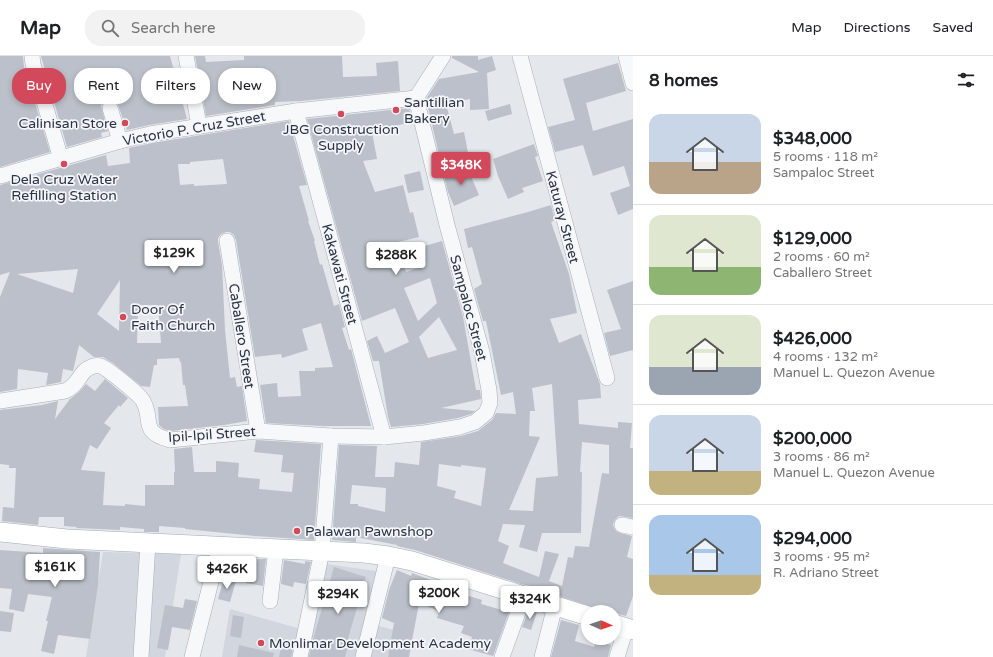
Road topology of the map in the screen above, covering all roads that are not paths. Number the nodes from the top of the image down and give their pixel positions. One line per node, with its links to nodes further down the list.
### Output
1 (32, 56): 12 (street)
2 (186, 56): 10 (street)
3 (443, 56): 7 (street)
4 (520, 56): 15 (street, Katuray Street)
5 (626, 56): 6 (street)
6 (633, 83)
7 (416, 98): 9 (street, Victorio P. Cruz Street); 19 (street, Sampaloc Street)
8 (110, 108): 11 (street)
9 (296, 110): 10 (street, Victorio P. Cruz Street); 19 (street, Kakawati Street)
10 (200, 125): 11 (street, Victorio P. Cruz Street)
11 (120, 141): 12 (street, Victorio P. Cruz Street)
12 (61, 159): 13 (street, Victorio P. Cruz Street)
13 (0, 176)
14 (227, 241): 17 (street, Caballero Street)
15 (607, 378)
16 (0, 401): 17 (street, Ipil-Ipil Street)
17 (258, 431): 18 (street, Ipil-Ipil Street)
18 (331, 436): 19 (street, Sampaloc Street); 24 (street)
19 (384, 437)
20 (0, 532): 21 (main road)
21 (148, 543): 22 (main road); 31 (street)
22 (220, 546): 23 (main road); 32 (street)
23 (276, 549): 24 (main road); 27 (street)
24 (322, 551): 25 (main road); 33 (street)
25 (388, 556): 26 (main road); 34 (street)
26 (524, 596): 28 (main road); 35 (street)
27 (270, 601)
28 (555, 606): 29 (main road); 36 (street)
29 (581, 614)
30 (624, 627): 37 (street)
31 (141, 657)
32 (192, 657)
33 (300, 657)
34 (363, 657)
35 (502, 657)
36 (542, 657)
37 (617, 657)

